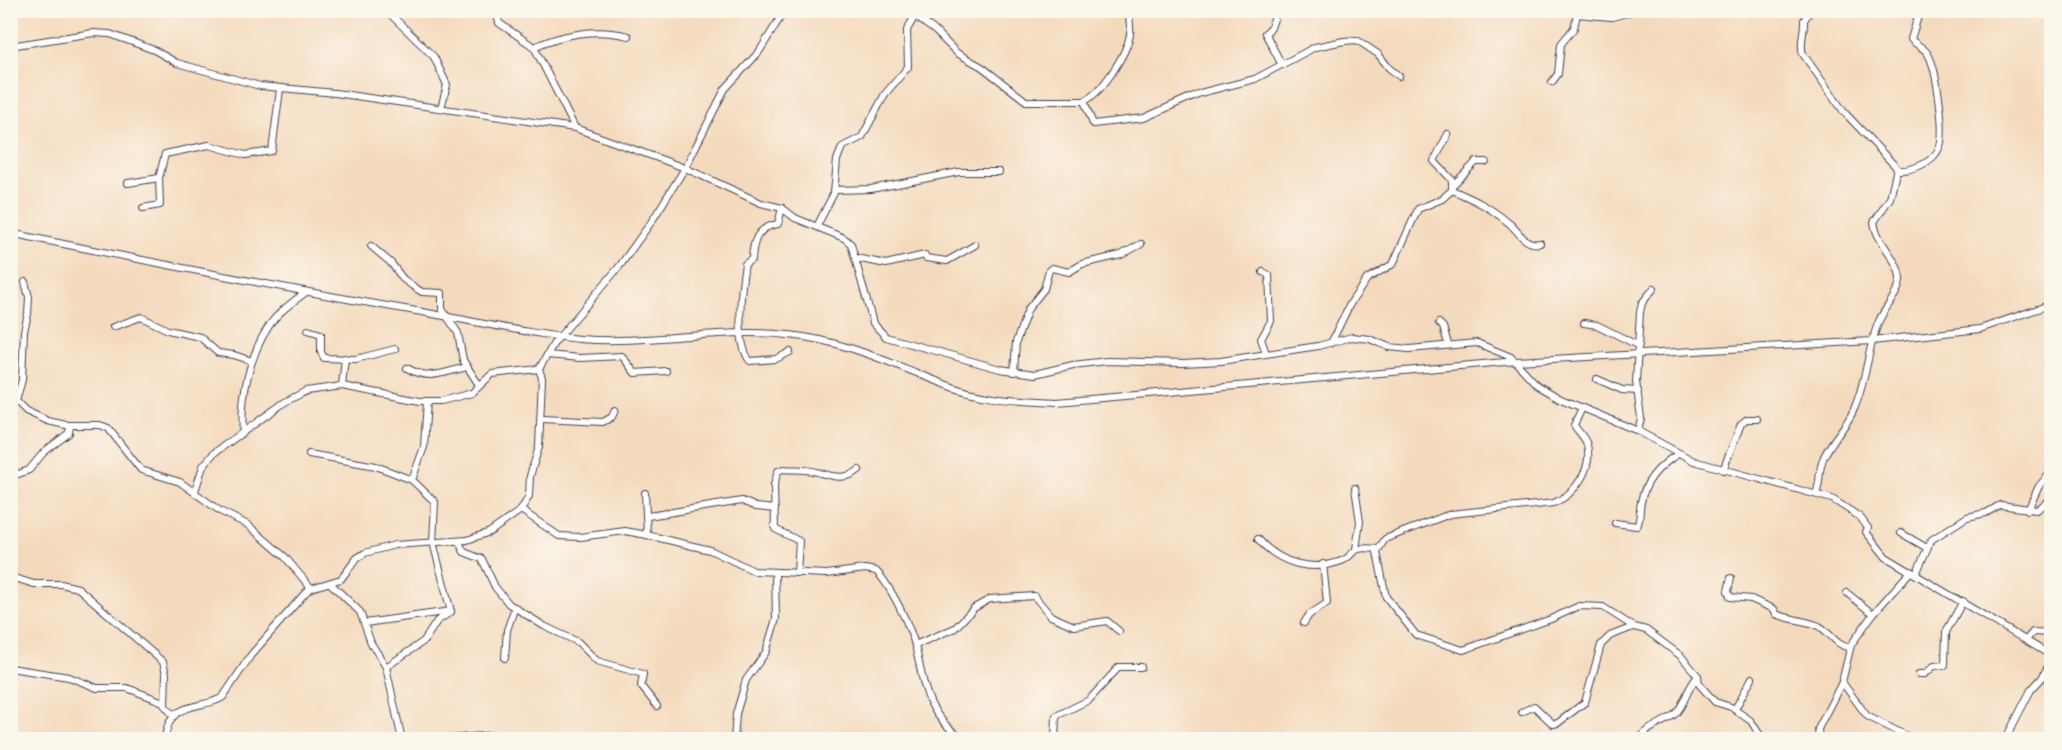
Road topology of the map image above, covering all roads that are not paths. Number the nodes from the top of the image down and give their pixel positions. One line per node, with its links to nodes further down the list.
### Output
1 (386, 10): 18 (street)
2 (496, 10): 12 (street)
3 (785, 10): 22 (street)
4 (1128, 10): 17 (street)
5 (1277, 10): 13 (street)
6 (1637, 10): 15 (street)
7 (1811, 10): 23 (street)
8 (1920, 10): 23 (street)
9 (915, 13): 17 (street); 28 (street)
10 (628, 36): 12 (street)
11 (10, 46): 16 (street)
12 (534, 47): 19 (street)
13 (1282, 65): 14 (street); 17 (street)
14 (1399, 76)
15 (1552, 82)
16 (280, 89): 18 (street); 25 (street)
17 (1084, 101)
18 (441, 108): 19 (street)
19 (575, 128): 22 (street)
20 (1448, 134): 27 (street)
21 (1486, 162): 27 (street)
22 (685, 168): 29 (street); 49 (street)
23 (1897, 170): 50 (street)
24 (999, 172): 28 (street)
25 (159, 178): 26 (street); 30 (street)
26 (128, 183)
27 (1453, 187): 33 (street); 51 (street)
28 (835, 190): 31 (street)
29 (782, 207): 31 (street); 48 (street)
30 (143, 208)
31 (817, 226): 37 (street)
32 (10, 233): 41 (street)
33 (1540, 243)
34 (1141, 244): 66 (street)
35 (975, 245): 37 (street)
36 (371, 246): 43 (street)
37 (856, 258): 66 (street)
38 (1263, 272): 56 (street)
39 (25, 282): 72 (street)
40 (1654, 288): 53 (street)
41 (306, 292): 43 (street); 60 (street)
42 (2052, 304): 50 (street)
43 (447, 316): 49 (street); 63 (street)
44 (1439, 323): 52 (street)
45 (1584, 323): 53 (street)
46 (113, 327): 60 (street)
47 (308, 330): 59 (street)
48 (742, 333): 49 (street); 55 (street); 61 (street)
49 (559, 336): 58 (street)
50 (1872, 341): 57 (street); 91 (street)
51 (1331, 343): 52 (street); 56 (street)
52 (1448, 345): 61 (street)
53 (1639, 346): 57 (street)
54 (395, 349): 59 (street)
55 (790, 351)
56 (1266, 353): 66 (street)
57 (1639, 354): 61 (street); 70 (street)
58 (547, 355): 64 (street); 65 (street)
59 (345, 358): 69 (street)
60 (252, 361): 80 (street)
61 (1516, 361): 74 (street)
62 (407, 368): 63 (street)
63 (468, 368): 68 (street)
64 (539, 369): 68 (street); 76 (street)
65 (666, 371)
66 (1014, 372)
67 (1597, 379): 70 (street)
68 (479, 385): 73 (street)
69 (342, 387): 73 (street); 80 (street)
70 (1638, 391): 79 (street)
71 (10, 395): 72 (street)
72 (16, 401): 78 (street)
73 (426, 401): 87 (street)
74 (1582, 408): 79 (street); 105 (street)
75 (615, 410): 76 (street)
76 (542, 418): 94 (street)
77 (1757, 419): 84 (street)
78 (69, 426): 86 (street); 89 (street)
79 (1638, 431): 82 (street)
80 (243, 434): 89 (street)
81 (309, 454): 87 (street)
82 (1678, 454): 84 (street); 97 (street)
83 (859, 470): 93 (street)
84 (1723, 470): 91 (street)
85 (2052, 471): 95 (street)
86 (10, 477)
87 (412, 480): 101 (street)
88 (1355, 488): 104 (street)
89 (195, 491): 113 (street)
90 (645, 493): 96 (street)
91 (1816, 494): 107 (street)
92 (2052, 498): 95 (street)
93 (775, 509): 96 (street); 109 (street)
94 (521, 510): 99 (street); 102 (street)
95 (2028, 510): 103 (street)
96 (648, 516): 99 (street)
97 (1615, 523)
98 (1901, 533): 103 (street)
99 (647, 535): 108 (street)
100 (1258, 539): 106 (street)
101 (433, 542): 102 (street); 112 (street); 117 (street)
102 (459, 542): 116 (street)
103 (1927, 548): 107 (street)
104 (1356, 549): 105 (street); 106 (street)
105 (1378, 549): 121 (street)
106 (1323, 564): 119 (street)
107 (1913, 572): 115 (street); 118 (street)
108 (775, 573): 109 (street); 145 (street)
109 (797, 573): 125 (street)
110 (11, 577): 136 (street)
111 (1731, 578): 126 (street)
112 (330, 583): 113 (street); 120 (street)
113 (311, 588): 139 (street)
114 (1847, 593): 118 (street)
115 (1963, 601): 124 (street); 132 (street)
116 (515, 607): 128 (street); 137 (street)
117 (451, 611): 120 (street); 129 (street)
118 (1873, 614): 126 (street)
119 (1304, 623)
120 (365, 624): 129 (street)
121 (1634, 627): 133 (street); 140 (street)
122 (1119, 631): 125 (street)
123 (2052, 633): 124 (street)
124 (2026, 640): 127 (street)
125 (915, 645): 146 (street)
126 (1850, 648): 135 (street)
127 (2052, 657): 152 (street)
128 (505, 658)
129 (386, 667): 142 (street)
130 (1141, 667): 147 (street)
131 (10, 668): 136 (street)
132 (1919, 675)
133 (1698, 676): 138 (street); 148 (street)
134 (1752, 678): 138 (street)
135 (1842, 682): 150 (street); 151 (street)
136 (165, 705): 139 (street)
137 (657, 706)
138 (1735, 709): 149 (street)
139 (179, 712): 141 (street)
140 (1522, 712)
141 (165, 740)
142 (402, 740)
143 (436, 740): 144 (street)
144 (505, 740)
145 (734, 740)
146 (963, 740)
147 (1055, 740)
148 (1639, 740)
149 (1763, 740)
150 (1819, 740)
151 (1915, 740)
152 (2005, 740)

